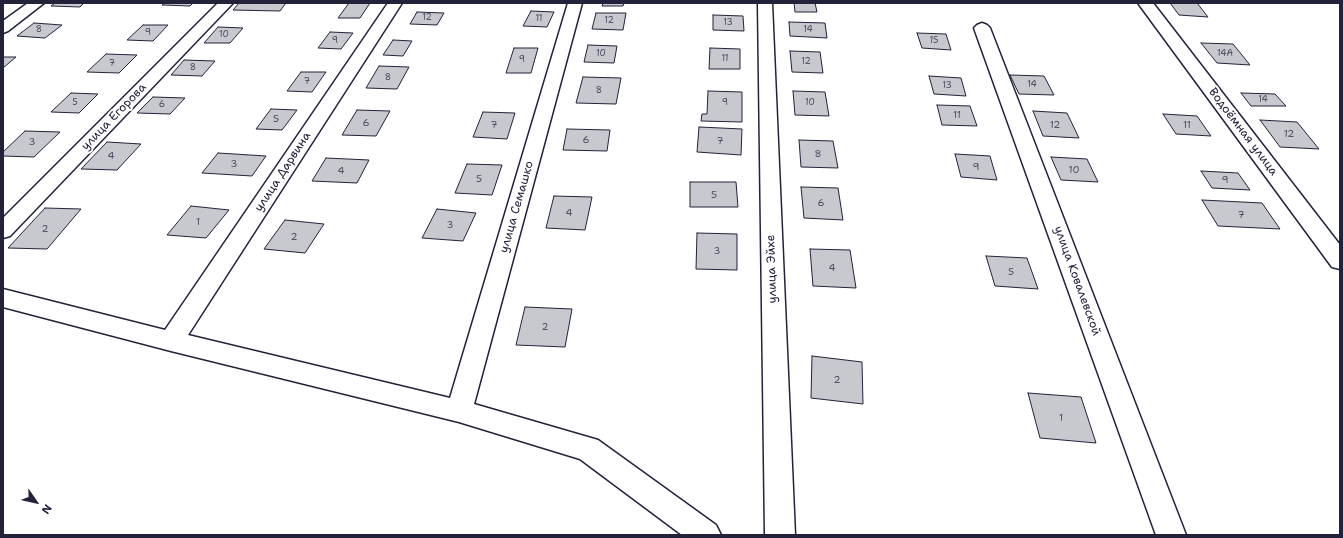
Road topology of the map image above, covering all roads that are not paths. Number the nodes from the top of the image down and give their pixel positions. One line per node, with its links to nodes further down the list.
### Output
1 (37, 3): 7 (street)
2 (226, 3): 9 (street, улица Егорова)
3 (395, 3): 12 (street, улица Дарвина)
4 (575, 3): 13 (street, улица Семашко)
5 (765, 3): 15 (street, улица Эйхе)
6 (1145, 3): 10 (street, Водоёмная улица)
7 (3, 28)
8 (982, 28): 16 (street, улица Ковалевской)
9 (3, 231)
10 (1340, 261)
11 (3, 298): 12 (street)
12 (171, 342): 13 (street)
13 (459, 411): 14 (street)
14 (706, 535)
15 (780, 535)
16 (1171, 535)

